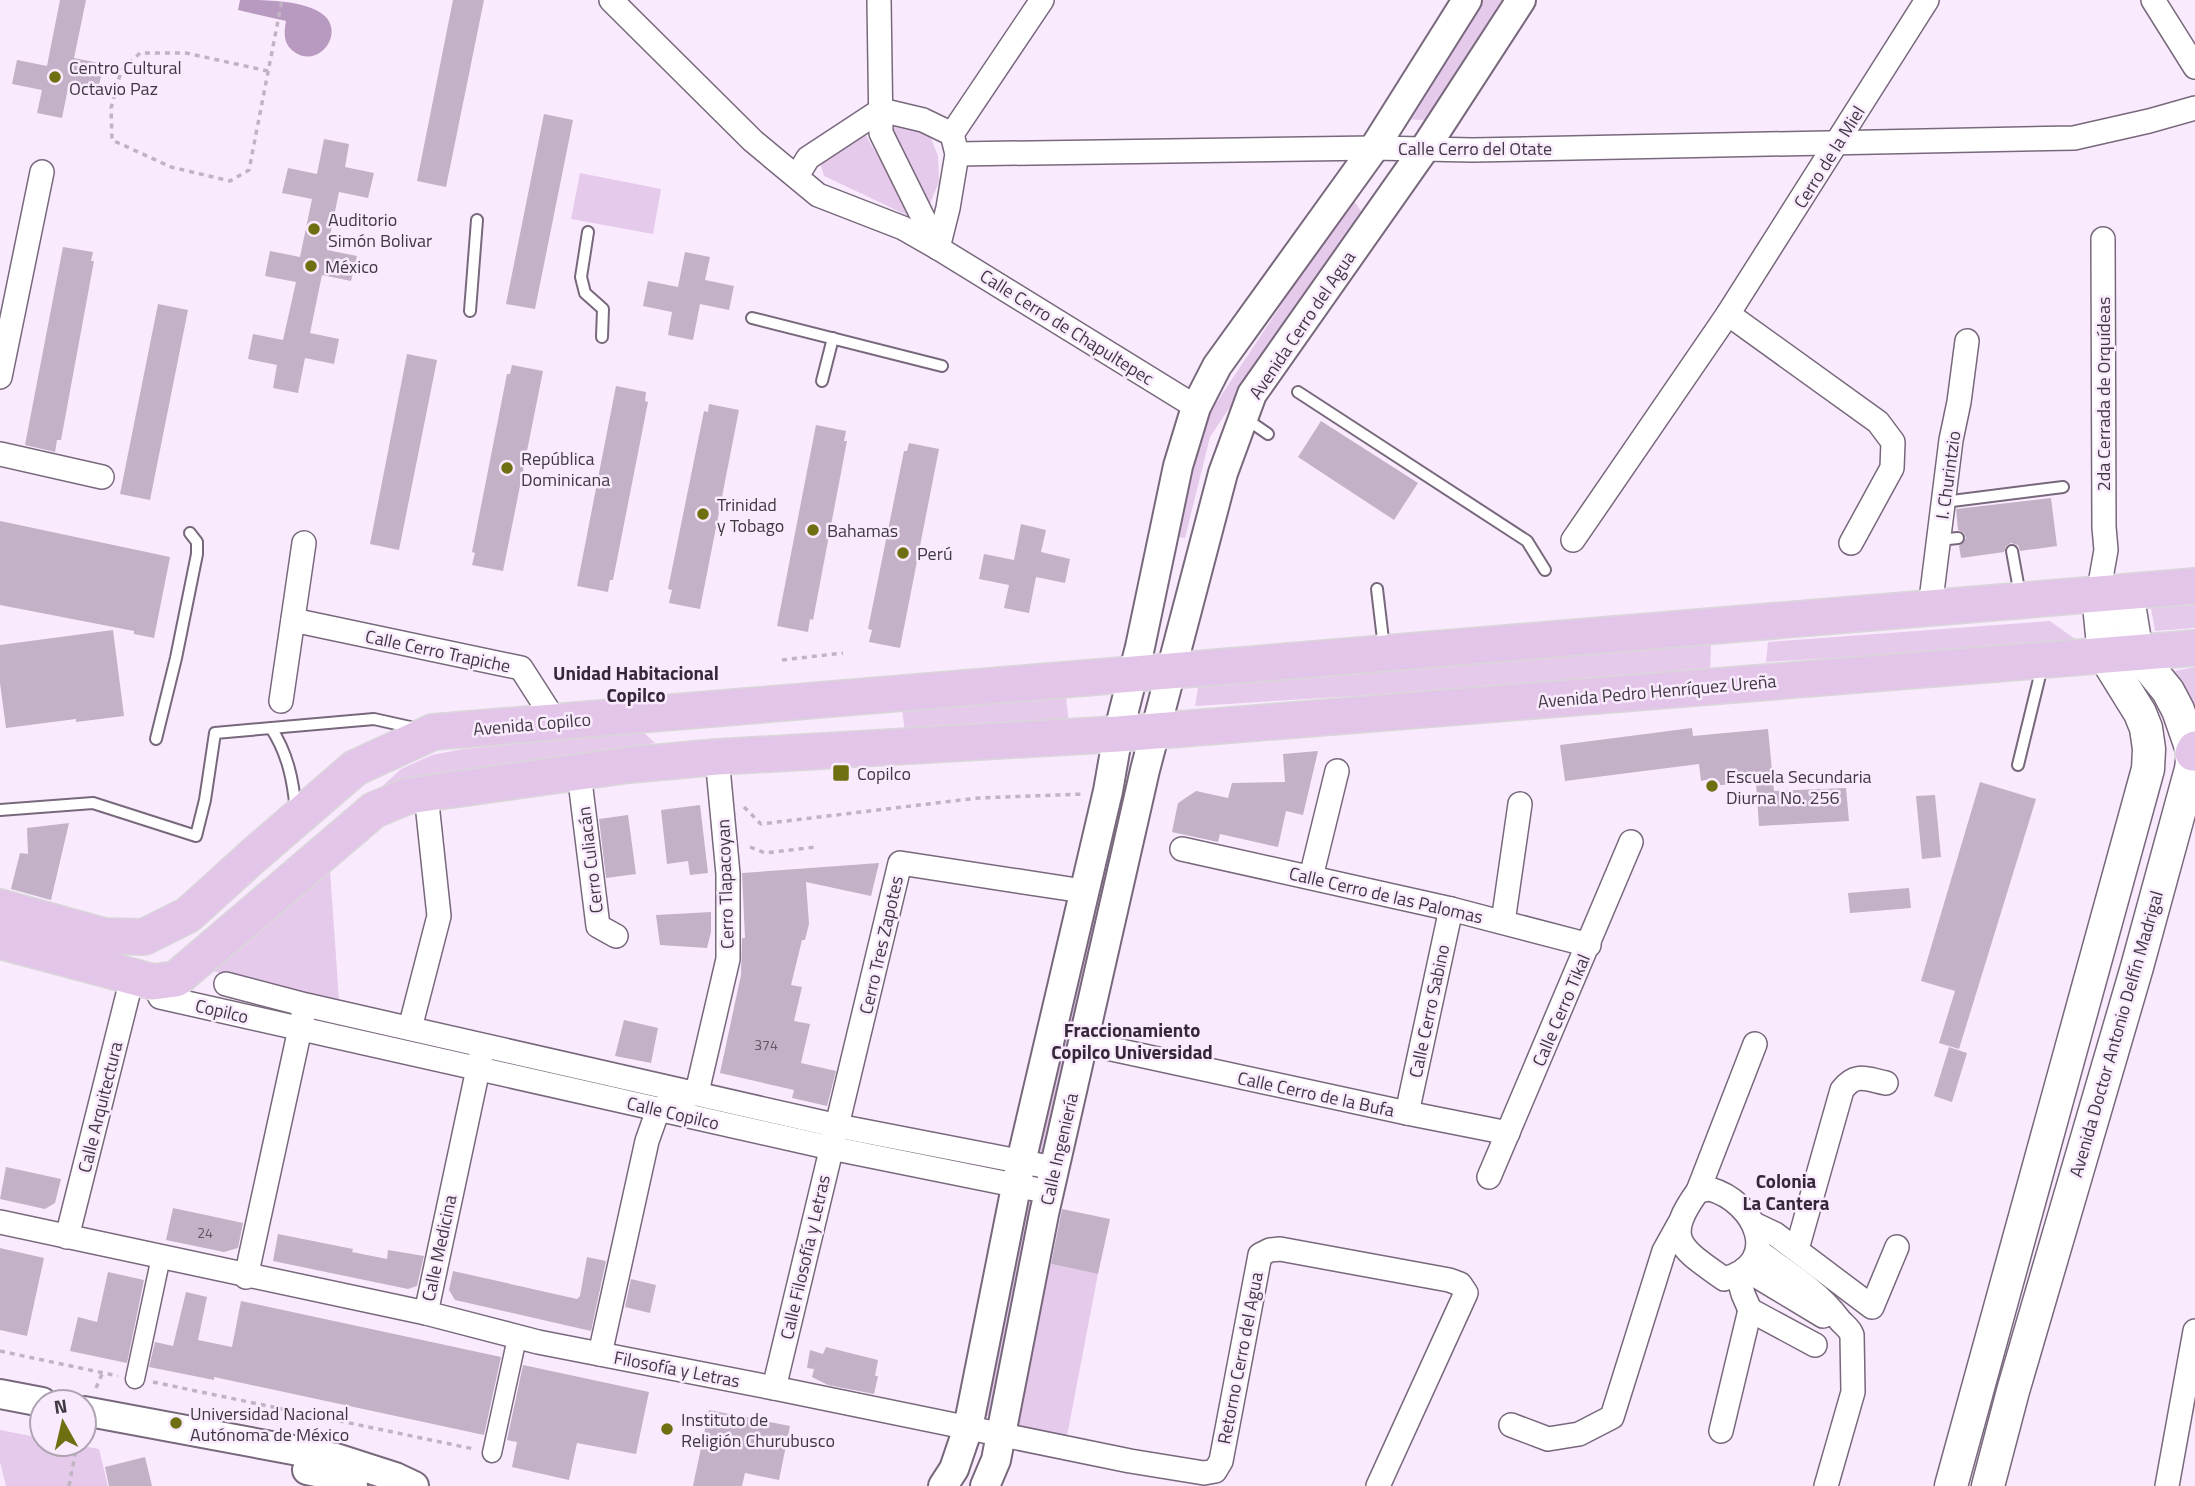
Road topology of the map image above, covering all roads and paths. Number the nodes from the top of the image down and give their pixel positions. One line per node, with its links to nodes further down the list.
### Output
1 (282, 0): 10 (path)
2 (611, 0): 18 (street, Calle Cerro de Chapultepec)
3 (879, 0): 12 (street)
4 (1042, 0): 14 (street)
5 (1467, 0): 15 (street)
6 (1521, 0): 16 (street, Avenida Cerro del Agua)
7 (1927, 0): 13 (street, Cerro de la Miel)
8 (2153, 0): 9 (street)
9 (2195, 67)
10 (268, 71): 10 (path)
11 (2195, 108): 13 (street, Calle Cerro del Otate)
12 (881, 110): 14 (street, Calle Cerro del Otate); 18 (street); 22 (street)
13 (1839, 143): 16 (street, Calle Cerro del Otate); 24 (street, Cerro de la Miel)
14 (955, 144): 15 (street, Calle Cerro del Otate); 22 (street)
15 (1374, 148): 16 (street, Calle Cerro del Otate); 33 (street)
16 (1426, 148): 34 (street, Avenida Cerro del Agua)
17 (41, 172): 30 (street)
18 (797, 176): 22 (street, Calle Cerro de Chapultepec)
19 (477, 220): 23 (lane)
20 (588, 232): 26 (lane)
21 (2103, 239): 48 (street, 2da Cerrada de Orquídeas)
22 (938, 248): 33 (street, Calle Cerro de Chapultepec)
23 (470, 311)
24 (1728, 314): 41 (street, Cerro de la Miel); 43 (street)
25 (752, 318): 27 (lane)
26 (602, 337)
27 (833, 338): 29 (lane); 31 (lane)
28 (1967, 341): 39 (street, I. Churintzio)
29 (942, 366)
30 (0, 377)
31 (822, 380)
32 (1298, 392): 45 (lane)
33 (1196, 407): 60 (street)
34 (1241, 422): 35 (lane); 59 (street, Avenida Cerro del Agua)
35 (1268, 434)
36 (0, 454): 37 (street)
37 (102, 477)
38 (2063, 487): 39 (lane)
39 (1944, 502): 50 (street, I. Churintzio)
40 (190, 533): 70 (lane)
41 (1573, 540)
42 (304, 542): 51 (street)
43 (1851, 543)
44 (2012, 551): 49 (lane)
45 (1545, 570)
46 (2195, 586): 48 (main road)
47 (1377, 589): 55 (lane)
48 (2113, 593): 49 (main road); 56 (main road, Avenida Doctor Antonio Delfín Madrigal)
49 (2021, 601): 50 (main road)
50 (1930, 608): 52 (main road)
51 (293, 620): 62 (street); 65 (street, Calle Cerro Trapiche)
52 (1735, 625): 55 (main road); 61 (main road)
53 (2195, 648): 56 (main road, Avenida Pedro Henríquez Ureña)
54 (843, 653): 57 (path)
55 (1385, 653): 59 (main road)
56 (2121, 654): 58 (main road, Avenida Pedro Henríquez Ureña); 71 (main road, Avenida Doctor Antonio Delfín Madrigal); 159 (main road, Avenida Doctor Antonio Delfín Madrigal)
57 (782, 660)
58 (2044, 660): 61 (main road, Avenida Pedro Henríquez Ureña); 74 (lane)
59 (1172, 670): 60 (main road); 67 (street, Avenida Cerro del Agua)
60 (1134, 673): 63 (main road, Avenida Copilco); 69 (street)
61 (1741, 684): 67 (main road, Avenida Pedro Henríquez Ureña)
62 (281, 701)
63 (774, 703): 64 (main road, Avenida Copilco); 72 (main road)
64 (670, 713): 65 (main road, Avenida Copilco); 73 (main road)
65 (555, 721): 68 (main road, Avenida Copilco)
66 (271, 728): 68 (lane); 82 (lane); 83 (lane)
67 (1155, 730): 69 (main road, Avenida Pedro Henríquez Ureña); 80 (street, Calle Ingeniería)
68 (433, 732): 83 (main road, Avenida Copilco)
69 (1118, 734): 72 (main road); 78 (street, Calle Ingeniería)
70 (156, 739)
71 (2194, 751): 160 (main road, Avenida Doctor Antonio Delfín Madrigal)
72 (784, 752): 75 (main road)
73 (629, 765): 75 (main road); 77 (main road)
74 (2018, 765)
75 (718, 770): 78 (path); 108 (street, Cerro Tlapacoyan)
76 (1337, 771): 88 (street)
77 (579, 773): 79 (main road); 93 (street, Cerro Culiacán)
78 (1097, 793): 80 (street); 89 (street, Calle Ingeniería)
79 (426, 794): 98 (main road); 102 (street)
80 (1139, 802): 103 (street, Calle Ingeniería)
81 (1520, 804): 92 (street)
82 (0, 810)
83 (296, 818): 90 (main road, Avenida Copilco)
84 (1631, 842): 95 (street, Calle Cerro Tikal)
85 (750, 847): 86 (path)
86 (816, 847)
87 (1182, 849): 88 (street, Calle Cerro de las Palomas)
88 (1311, 877): 91 (street, Calle Cerro de las Palomas)
89 (1083, 891): 111 (street, Cerro Tres Zapotes); 115 (street, Calle Ingeniería)
90 (0, 907)
91 (1451, 909): 92 (street, Calle Cerro de las Palomas); 110 (street, Calle Cerro Sabino)
92 (1503, 922): 95 (street, Calle Cerro de las Palomas)
93 (616, 936)
94 (0, 941): 96 (main road)
95 (1589, 945): 112 (street, Calle Cerro Tikal)
96 (36, 953): 97 (main road); 98 (main road)
97 (0, 960)
98 (143, 980): 101 (street, Copilco); 122 (street, Calle Arquitectura)
99 (226, 984): 100 (street, Copilco)
100 (306, 1005): 101 (street); 102 (street, Calle Copilco)
101 (299, 1028): 106 (street, Calle Copilco); 129 (street)
102 (410, 1028): 105 (street, Calle Copilco)
103 (1084, 1043): 110 (street, Calle Cerro de la Bufa); 117 (street, Calle Ingeniería)
104 (1755, 1044): 114 (street)
105 (484, 1045): 106 (street, Calle Medicina); 108 (street, Calle Copilco)
106 (477, 1068): 109 (street, Calle Copilco); 130 (street, Calle Medicina)
107 (1886, 1083): 125 (street)
108 (697, 1092): 109 (street); 111 (street, Calle Copilco)
109 (658, 1110): 113 (street, Calle Copilco); 135 (street, Filosofía y Letras)
110 (1407, 1113): 112 (street, Calle Cerro de la Bufa)
111 (838, 1126): 113 (street, Calle Filosofía y Letras); 115 (street, Calle Copilco)
112 (1508, 1133): 116 (street, Calle Cerro Tikal)
113 (831, 1149): 115 (street, Calle Copilco); 138 (street, Calle Filosofía y Letras)
114 (1710, 1165): 118 (street); 119 (street)
115 (1018, 1173): 117 (street, Calle Copilco); 145 (street, Calle Ingeniería)
116 (1489, 1177)
117 (1051, 1180): 148 (street, Calle Ingeniería)
118 (1698, 1191): 119 (street); 121 (street)
119 (1723, 1193): 128 (street)
120 (0, 1222): 122 (street, Calle Medicina)
121 (1679, 1224): 124 (street); 126 (street)
122 (67, 1237): 127 (street, Calle Medicina)
123 (1897, 1247): 125 (street)
124 (1687, 1248): 126 (street); 128 (street)
125 (1797, 1249): 128 (street)
126 (1664, 1251): 144 (street)
127 (161, 1257): 129 (street, Calle Medicina); 136 (street)
128 (1750, 1264): 133 (street); 147 (street); 158 (street)
129 (246, 1277): 130 (street, Calle Medicina)
130 (426, 1313): 132 (street)
131 (2195, 1331): 161 (street)
132 (517, 1338): 135 (street); 149 (street)
133 (1815, 1345)
134 (0, 1351): 137 (path)
135 (600, 1354): 138 (street, Filosofía y Letras)
136 (135, 1379): 149 (path)
137 (96, 1388)
138 (774, 1388): 145 (street, Filosofía y Letras)
139 (0, 1394): 140 (street)
140 (28, 1399)
141 (98, 1401): 154 (street)
142 (0, 1412): 143 (street)
143 (28, 1417)
144 (1511, 1425)
145 (968, 1428): 148 (street, Filosofía y Letras); 155 (street, Calle Ingeniería)
146 (98, 1430): 153 (street)
147 (1721, 1431)
148 (1001, 1435): 151 (street, Retorno Cerro del Agua); 156 (street, Calle Ingeniería)
149 (492, 1453)
150 (75, 1458): 152 (path)
151 (1178, 1478): 157 (street, Retorno Cerro del Agua)
152 (69, 1486)
153 (353, 1486)
154 (414, 1486)
155 (943, 1486)
156 (985, 1486)
157 (1378, 1486)
158 (1826, 1486)
159 (1951, 1486)
160 (1988, 1486)
161 (2167, 1486)

